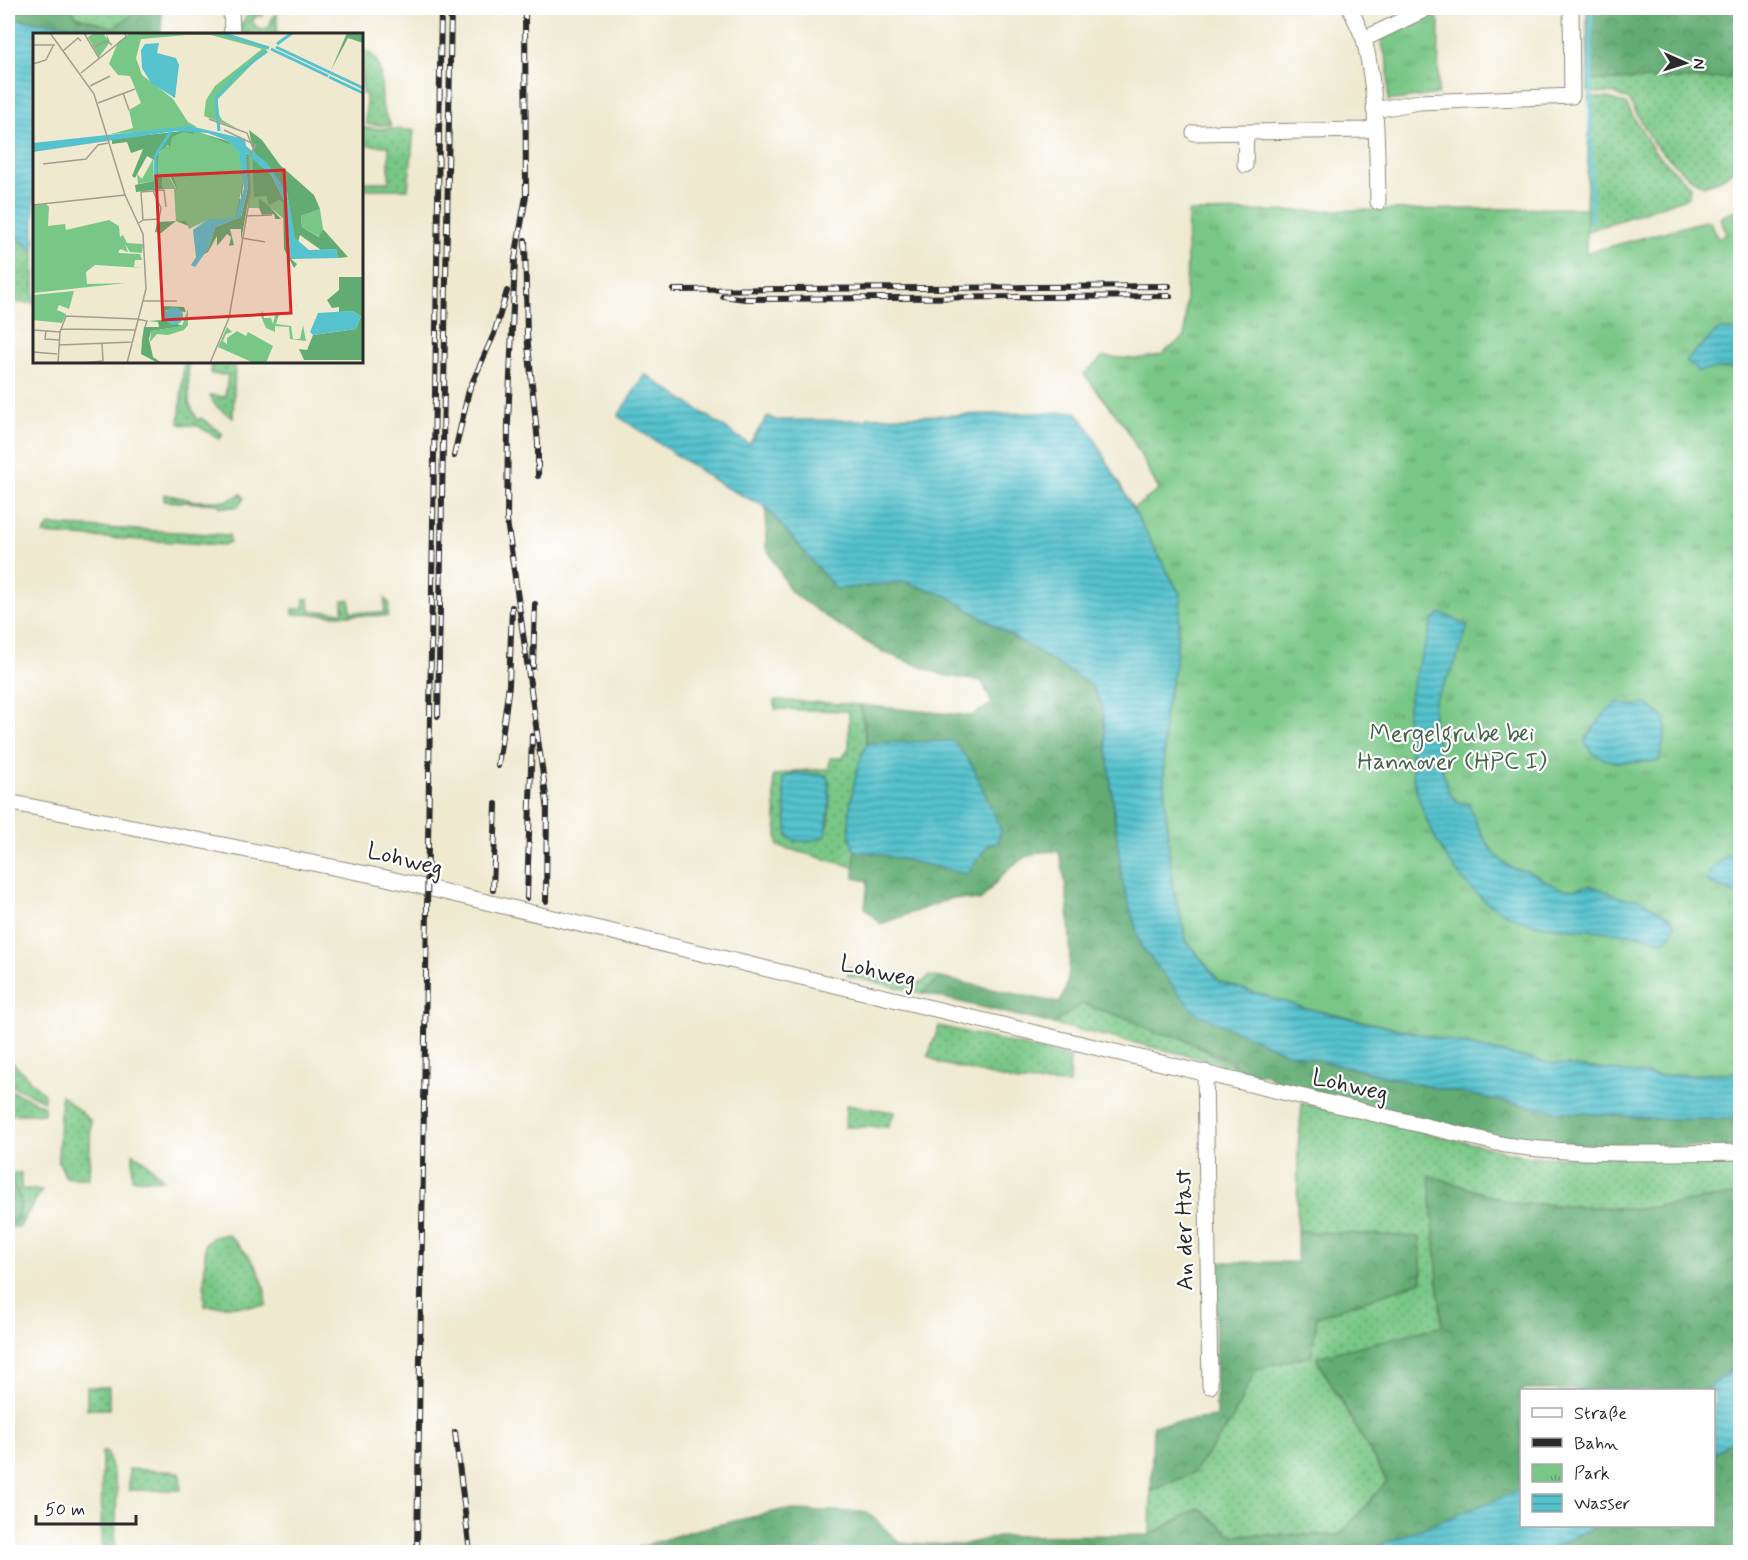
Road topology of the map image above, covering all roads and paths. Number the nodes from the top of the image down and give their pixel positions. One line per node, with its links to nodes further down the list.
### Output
1 (231, 8): 5 (street)
2 (1350, 8): 6 (street)
3 (1428, 8): 6 (street)
4 (1571, 8): 7 (street)
5 (232, 33)
6 (1364, 39): 7 (street)
7 (1374, 110): 8 (street)
8 (1376, 127): 10 (street); 12 (street)
9 (1194, 132): 10 (street)
10 (1245, 133): 11 (street)
11 (1245, 165)
12 (1378, 202)
13 (8, 802): 14 (street, Lohweg)
14 (1205, 1072): 15 (street, Lohweg); 16 (street, An der Hast)
15 (1740, 1152)
16 (1210, 1386)

